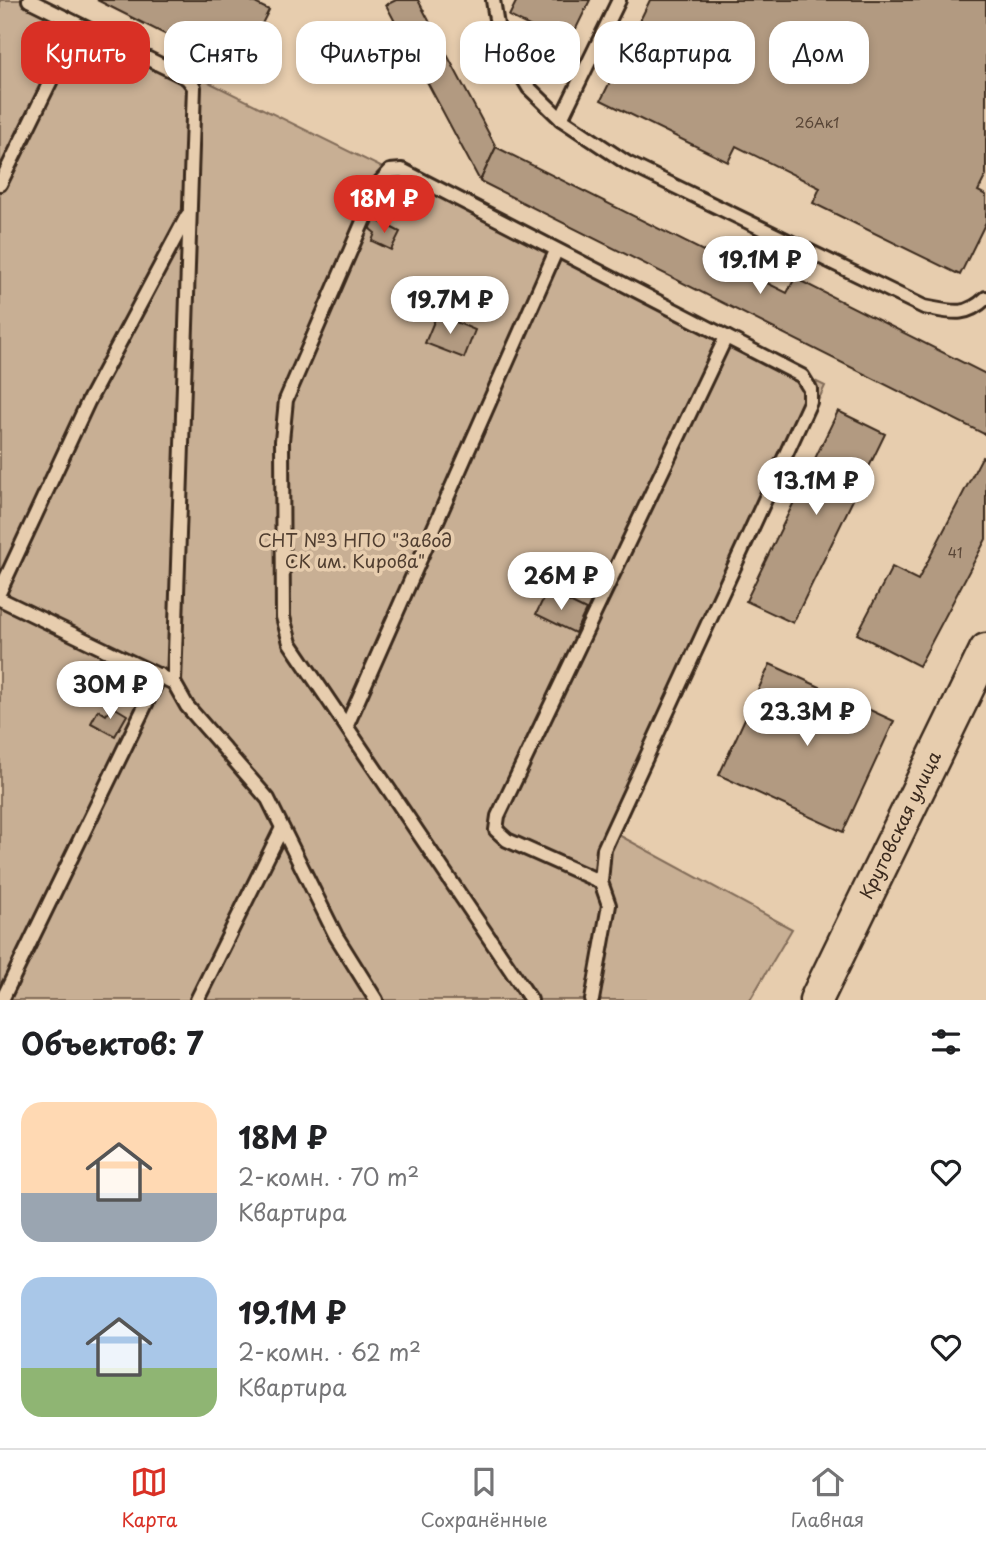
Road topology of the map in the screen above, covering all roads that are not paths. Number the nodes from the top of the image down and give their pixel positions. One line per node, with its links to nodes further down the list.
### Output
1 (29, 0): 4 (lane)
2 (493, 0): 7 (lane)
3 (619, 0): 7 (lane)
4 (70, 21)
5 (150, 60): 9 (lane)
6 (49, 84): 8 (lane)
7 (561, 119): 11 (lane)
8 (0, 184)
9 (190, 211): 13 (lane); 17 (lane)
10 (556, 251): 12 (lane); 18 (lane); 18 (lane)
11 (986, 298)
12 (726, 337): 20 (lane); 20 (lane)
13 (0, 591)
14 (0, 599): 16 (lane)
15 (986, 650): 26 (street, Крутовская улица)
16 (160, 675): 17 (lane); 21 (lane)
17 (174, 683): 19 (lane)
18 (347, 725): 24 (lane)
19 (282, 828): 22 (lane); 23 (lane)
20 (601, 882): 25 (lane)
21 (2, 1000)
22 (197, 1000)
23 (376, 1000)
24 (531, 1000)
25 (592, 1000)
26 (816, 1000)

